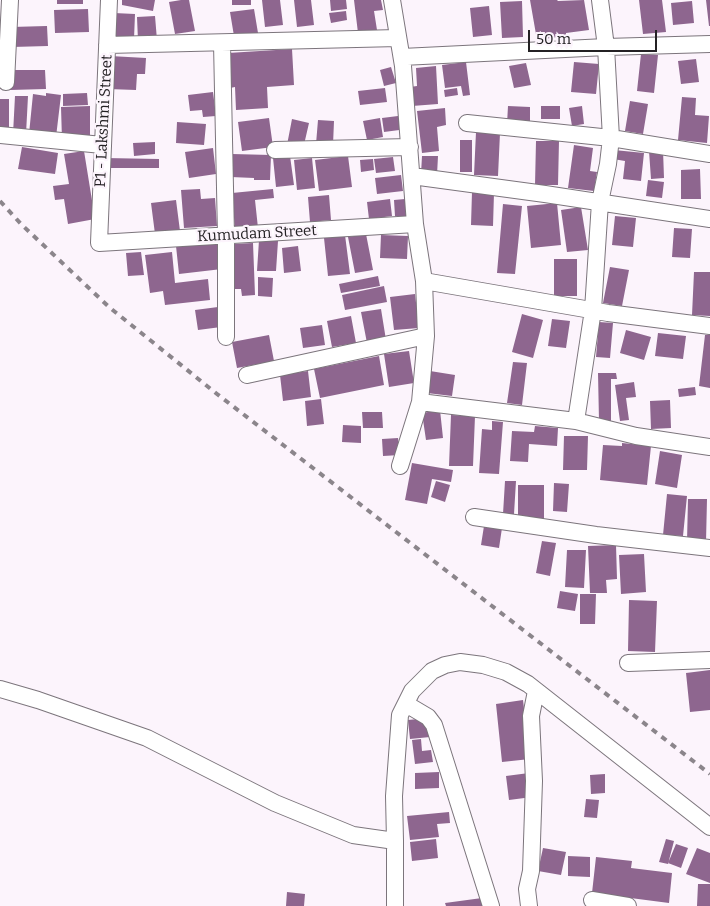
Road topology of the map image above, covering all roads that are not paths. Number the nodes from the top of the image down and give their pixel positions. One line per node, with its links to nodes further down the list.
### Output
1 (10, 0): 11 (street)
2 (109, 0): 8 (street, P1 - Lakshmi Street)
3 (392, 0): 5 (street)
4 (600, 0): 9 (street)
5 (398, 38): 6 (street); 10 (street)
6 (222, 43): 8 (street); 23 (street)
7 (710, 44): 9 (street)
8 (107, 45): 15 (street, P1 - Lakshmi Street)
9 (606, 47): 10 (street); 14 (street)
10 (402, 57): 16 (street)
11 (6, 82)
12 (467, 123): 14 (street)
13 (0, 135): 15 (street)
14 (611, 138): 18 (street); 20 (street)
15 (102, 145): 24 (street, P1 - Lakshmi Street)
16 (410, 147): 17 (street); 19 (street)
17 (275, 150)
18 (710, 154)
19 (412, 176): 20 (street); 22 (street)
20 (600, 202): 21 (street); 26 (street)
21 (710, 218)
22 (415, 224): 23 (street, Kumudam Street); 25 (street)
23 (226, 236): 24 (street, Kumudam Street); 29 (street)
24 (99, 243)
25 (424, 281): 26 (street); 28 (street)
26 (594, 310): 27 (street); 32 (street)
27 (710, 326)
28 (426, 336): 30 (street); 31 (street)
29 (226, 337)
30 (246, 375)
31 (420, 402): 32 (street); 34 (street)
32 (576, 421): 33 (street)
33 (710, 447)
34 (400, 466)
35 (474, 517): 36 (street)
36 (710, 548)
37 (710, 660): 38 (street)
38 (628, 663)
39 (0, 689): 43 (street)
40 (536, 691): 41 (street); 42 (street); 47 (street)
41 (406, 704): 43 (street); 46 (street)
42 (710, 827)
43 (395, 841): 45 (street)
44 (592, 900): 48 (street)
45 (395, 906)
46 (490, 906)
47 (529, 906)
48 (628, 906)

